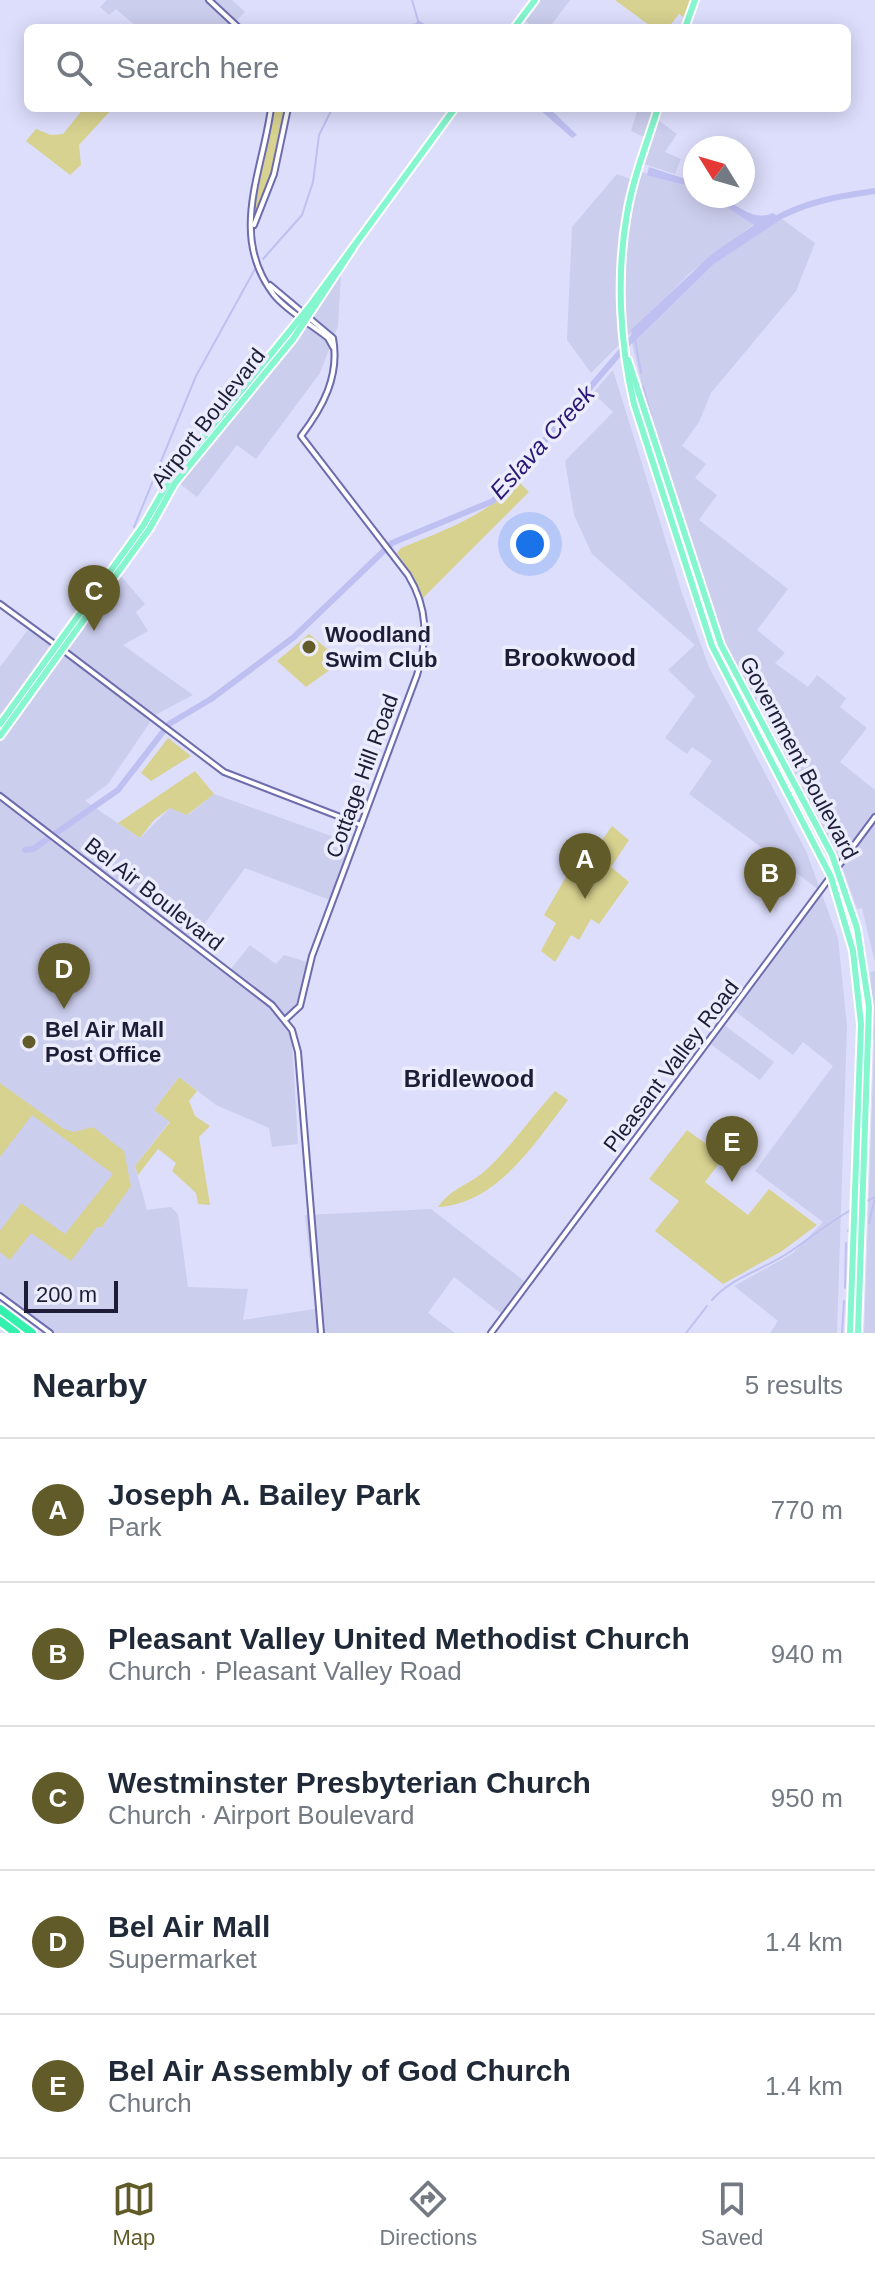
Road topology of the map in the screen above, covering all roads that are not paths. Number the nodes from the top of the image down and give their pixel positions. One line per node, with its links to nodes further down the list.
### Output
1 (209, 0): 4 (street)
2 (535, 0): 5 (main road)
3 (695, 0): 6 (main road)
4 (235, 24)
5 (517, 24)
6 (686, 24)
7 (270, 112): 11 (street)
8 (287, 112): 11 (street)
9 (452, 112): 12 (main road, Airport Boulevard)
10 (657, 112): 13 (main road, Government Boulevard)
11 (253, 231): 12 (street)
12 (305, 318): 14 (street); 17 (main road, Airport Boulevard)
13 (626, 357): 23 (main road, Government Boulevard); 24 (main road, Government Boulevard)
14 (306, 430): 15 (street); 15 (street, Cottage Hill Road)
15 (307, 443): 22 (street, Cottage Hill Road)
16 (0, 604): 17 (street)
17 (60, 647): 18 (main road, Airport Boulevard); 19 (main road, Airport Boulevard); 22 (street)
18 (0, 724)
19 (0, 736)
20 (0, 796): 26 (street, Bel Air Boulevard)
21 (875, 817): 23 (street, Pleasant Valley Road)
22 (361, 825): 25 (street, Cottage Hill Road)
23 (838, 869): 24 (street, Pleasant Valley Road); 38 (main road, Government Boulevard)
24 (831, 877): 36 (street, Pleasant Valley Road); 37 (main road, Government Boulevard)
25 (298, 1009): 26 (street); 27 (street); 28 (street, Cottage Hill Road)
26 (278, 1011): 27 (street, Bel Air Boulevard)
27 (286, 1019): 28 (street, Cottage Hill Road)
28 (292, 1030): 35 (street, Cottage Hill Road)
29 (0, 1296): 34 (street)
30 (0, 1309): 33 (highway)
31 (0, 1321): 32 (highway)
32 (16, 1333)
33 (32, 1333)
34 (50, 1333)
35 (321, 1333)
36 (491, 1333)
37 (850, 1333)
38 (858, 1333)

